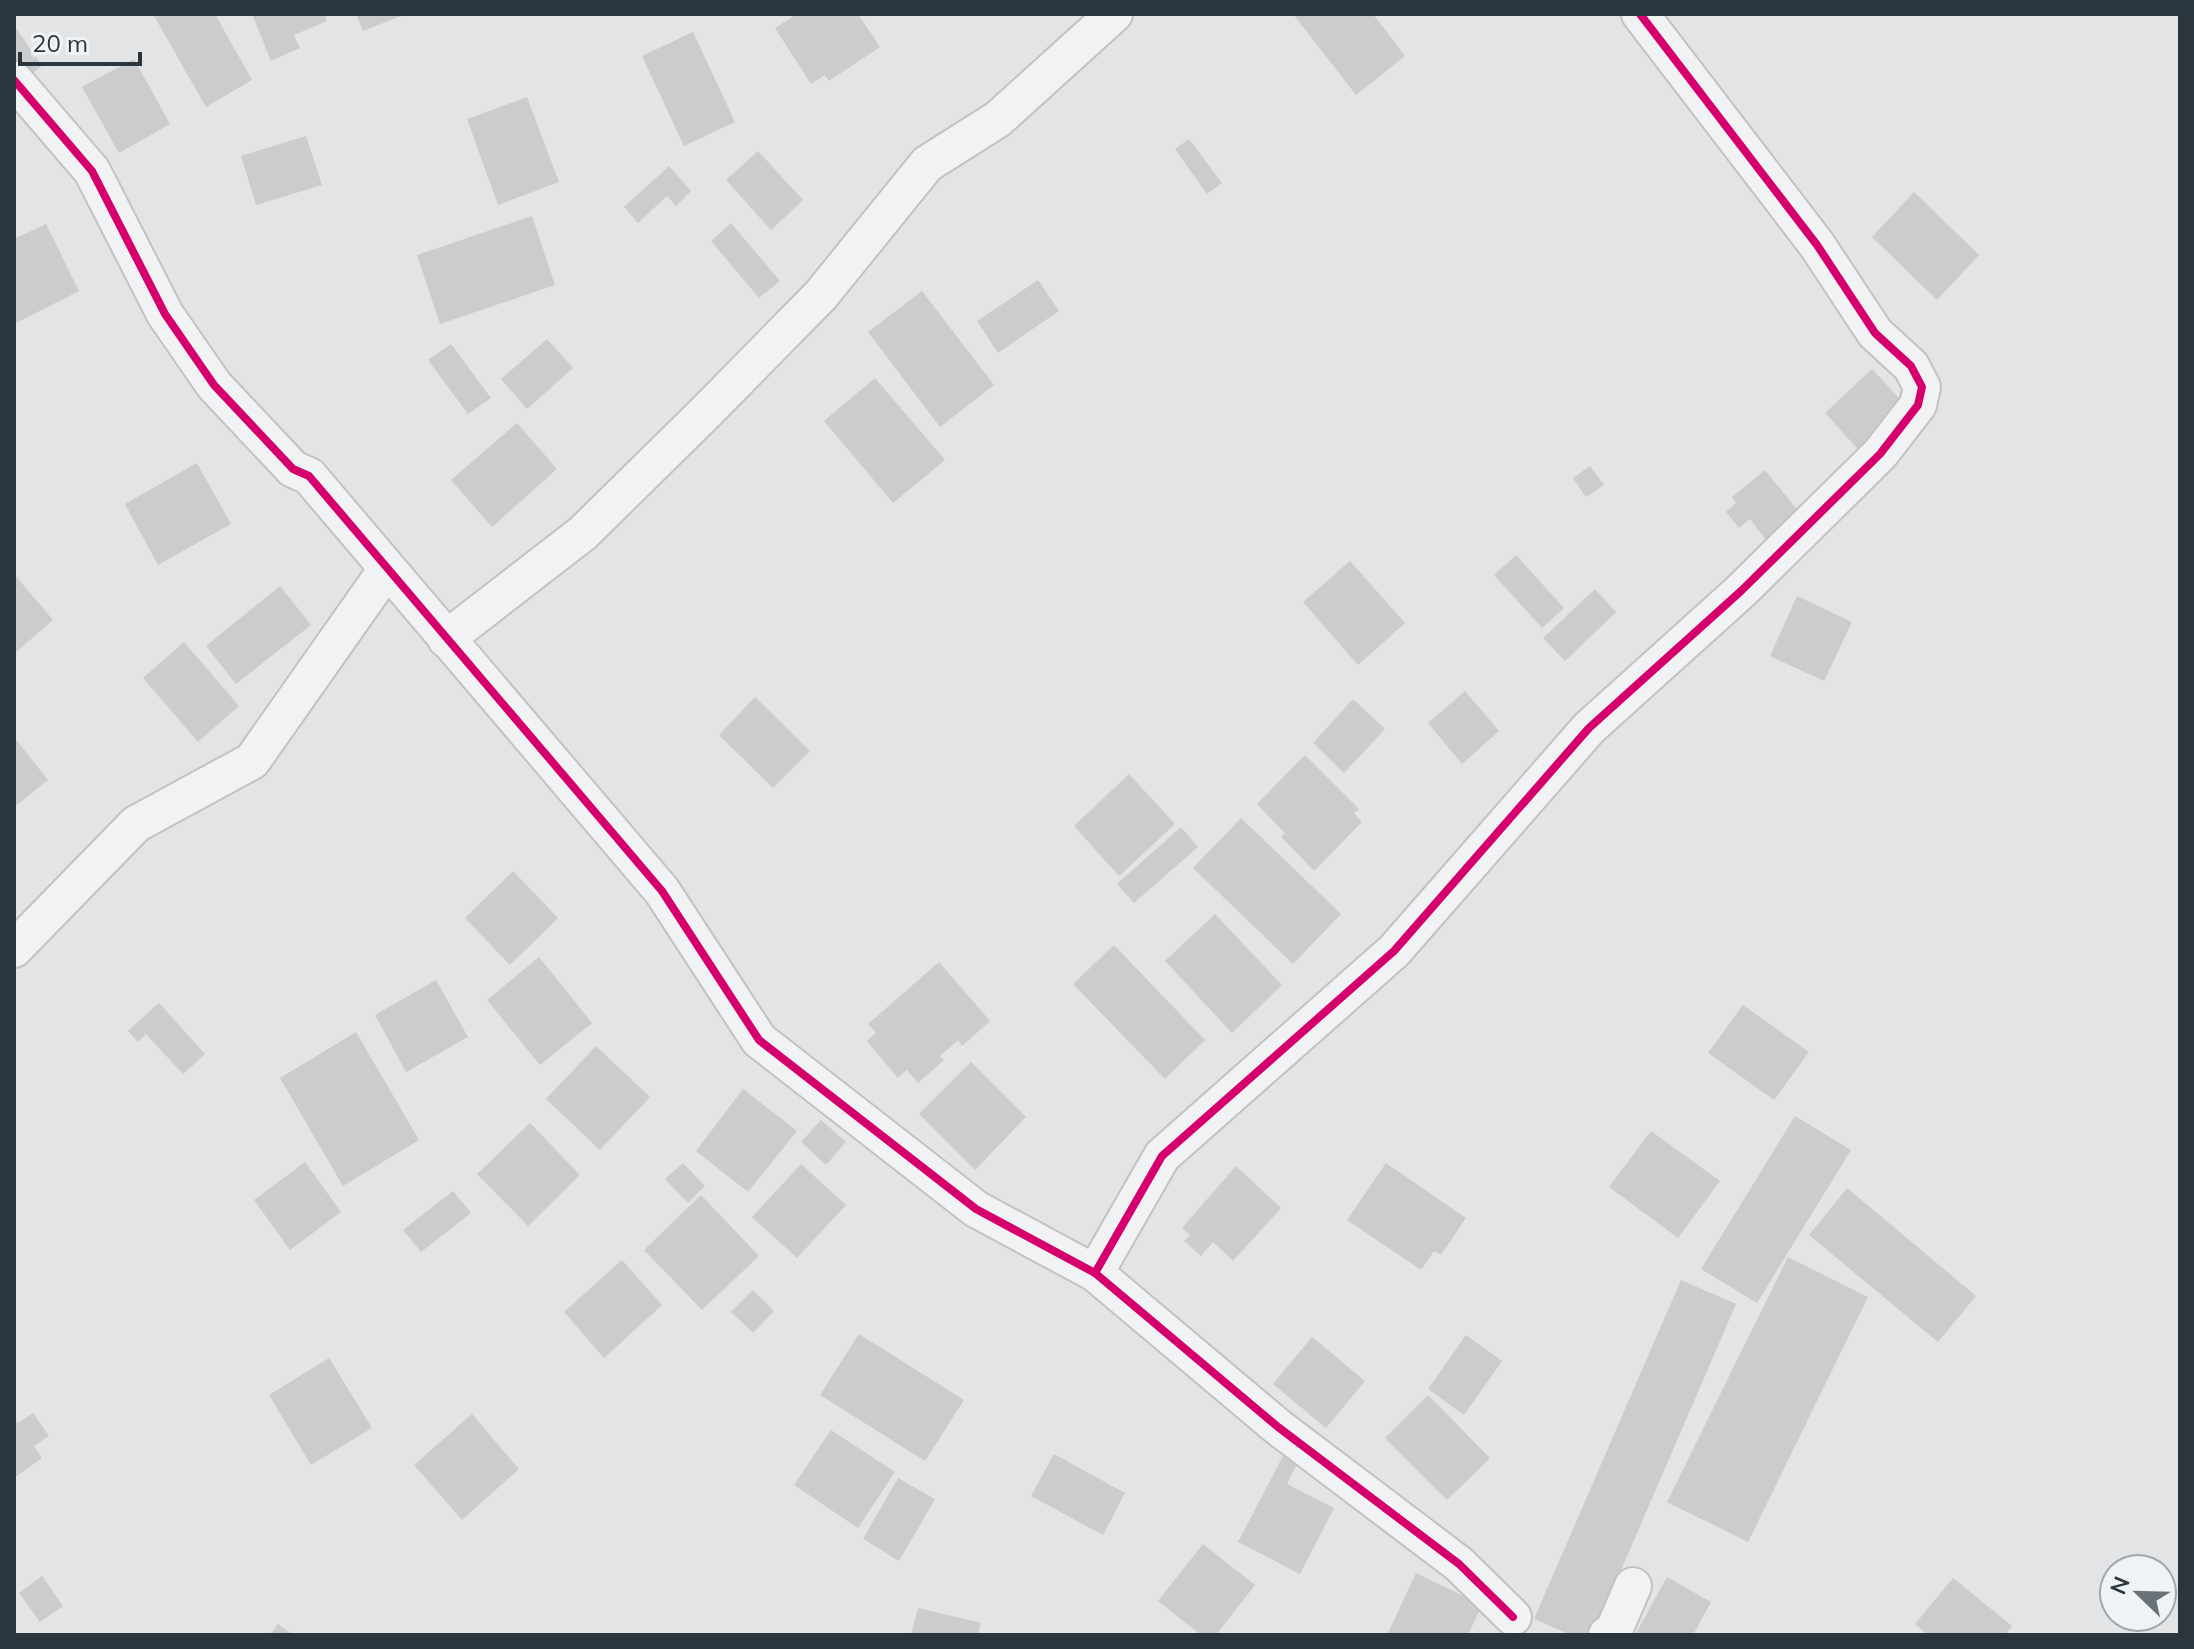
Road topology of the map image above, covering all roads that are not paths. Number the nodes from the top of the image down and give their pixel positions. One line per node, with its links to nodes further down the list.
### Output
1 (1114, 14): 5 (street)
2 (1640, 14): 7 (street)
3 (14, 80): 4 (street)
4 (387, 569): 5 (street); 6 (street)
5 (446, 639): 7 (street)
6 (14, 949)
7 (1095, 1273): 9 (street)
8 (1633, 1586): 10 (street)
9 (1513, 1617)
10 (1607, 1635)

